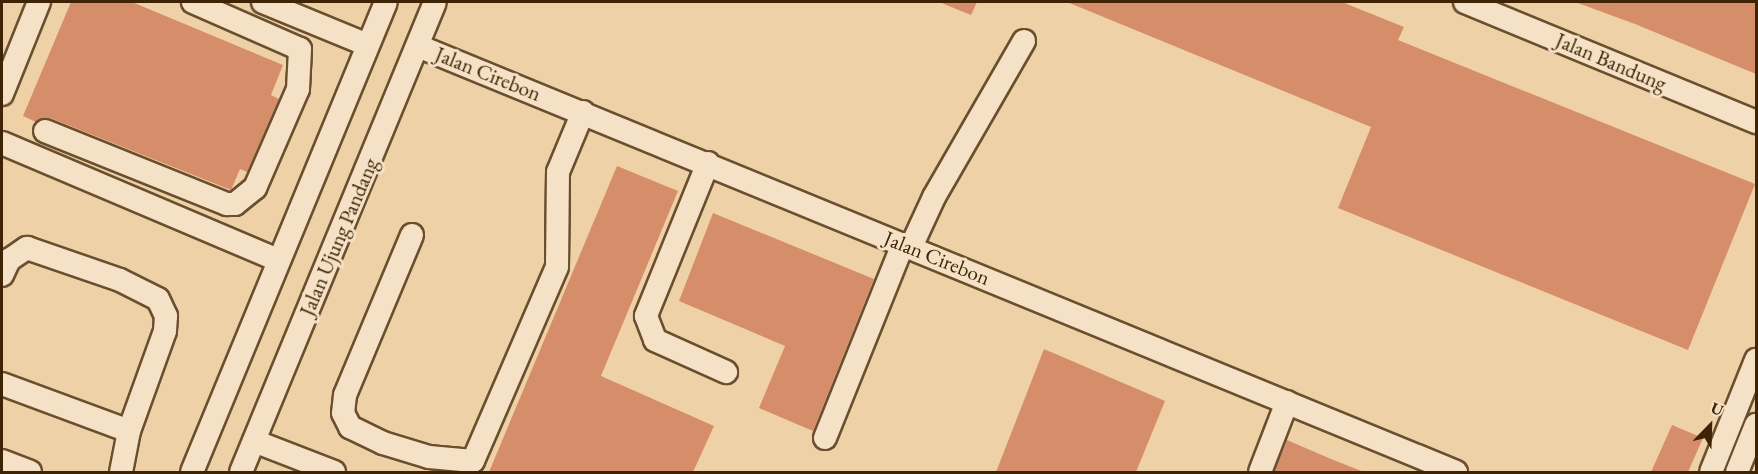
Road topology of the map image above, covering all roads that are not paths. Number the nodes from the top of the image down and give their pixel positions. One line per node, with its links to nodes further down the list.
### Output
1 (39, 2): 10 (street)
2 (193, 2): 13 (street)
3 (263, 2): 8 (street)
4 (386, 2): 8 (street)
5 (435, 2): 9 (street, Jalan Ujung Pandang)
6 (1466, 2): 12 (street, Jalan Bandung)
7 (1024, 41): 17 (street)
8 (368, 45): 18 (street)
9 (418, 46): 11 (street, Jalan Cirebon); 27 (street, Jalan Ujung Pandang)
10 (2, 94)
11 (583, 112): 15 (street, Jalan Cirebon); 16 (street)
12 (1756, 122)
13 (45, 131)
14 (2, 143): 18 (street)
15 (708, 163): 17 (street, Jalan Cirebon); 21 (street)
16 (412, 236)
17 (907, 246): 23 (street, Jalan Cirebon); 26 (street)
18 (278, 260): 31 (street)
19 (2, 275): 25 (street)
20 (1756, 360): 36 (street)
21 (726, 372)
22 (2, 384): 25 (street)
23 (1287, 402): 34 (street); 35 (street, Jalan Cirebon)
24 (1756, 425): 37 (street)
25 (129, 431): 30 (street)
26 (825, 438)
27 (254, 441): 32 (street, Jalan Ujung Pandang); 33 (street)
28 (2, 461): 29 (street)
29 (30, 472)
30 (121, 472)
31 (192, 472)
32 (241, 472)
33 (334, 472)
34 (1260, 472)
35 (1456, 472)
36 (1711, 472)
37 (1737, 472)

